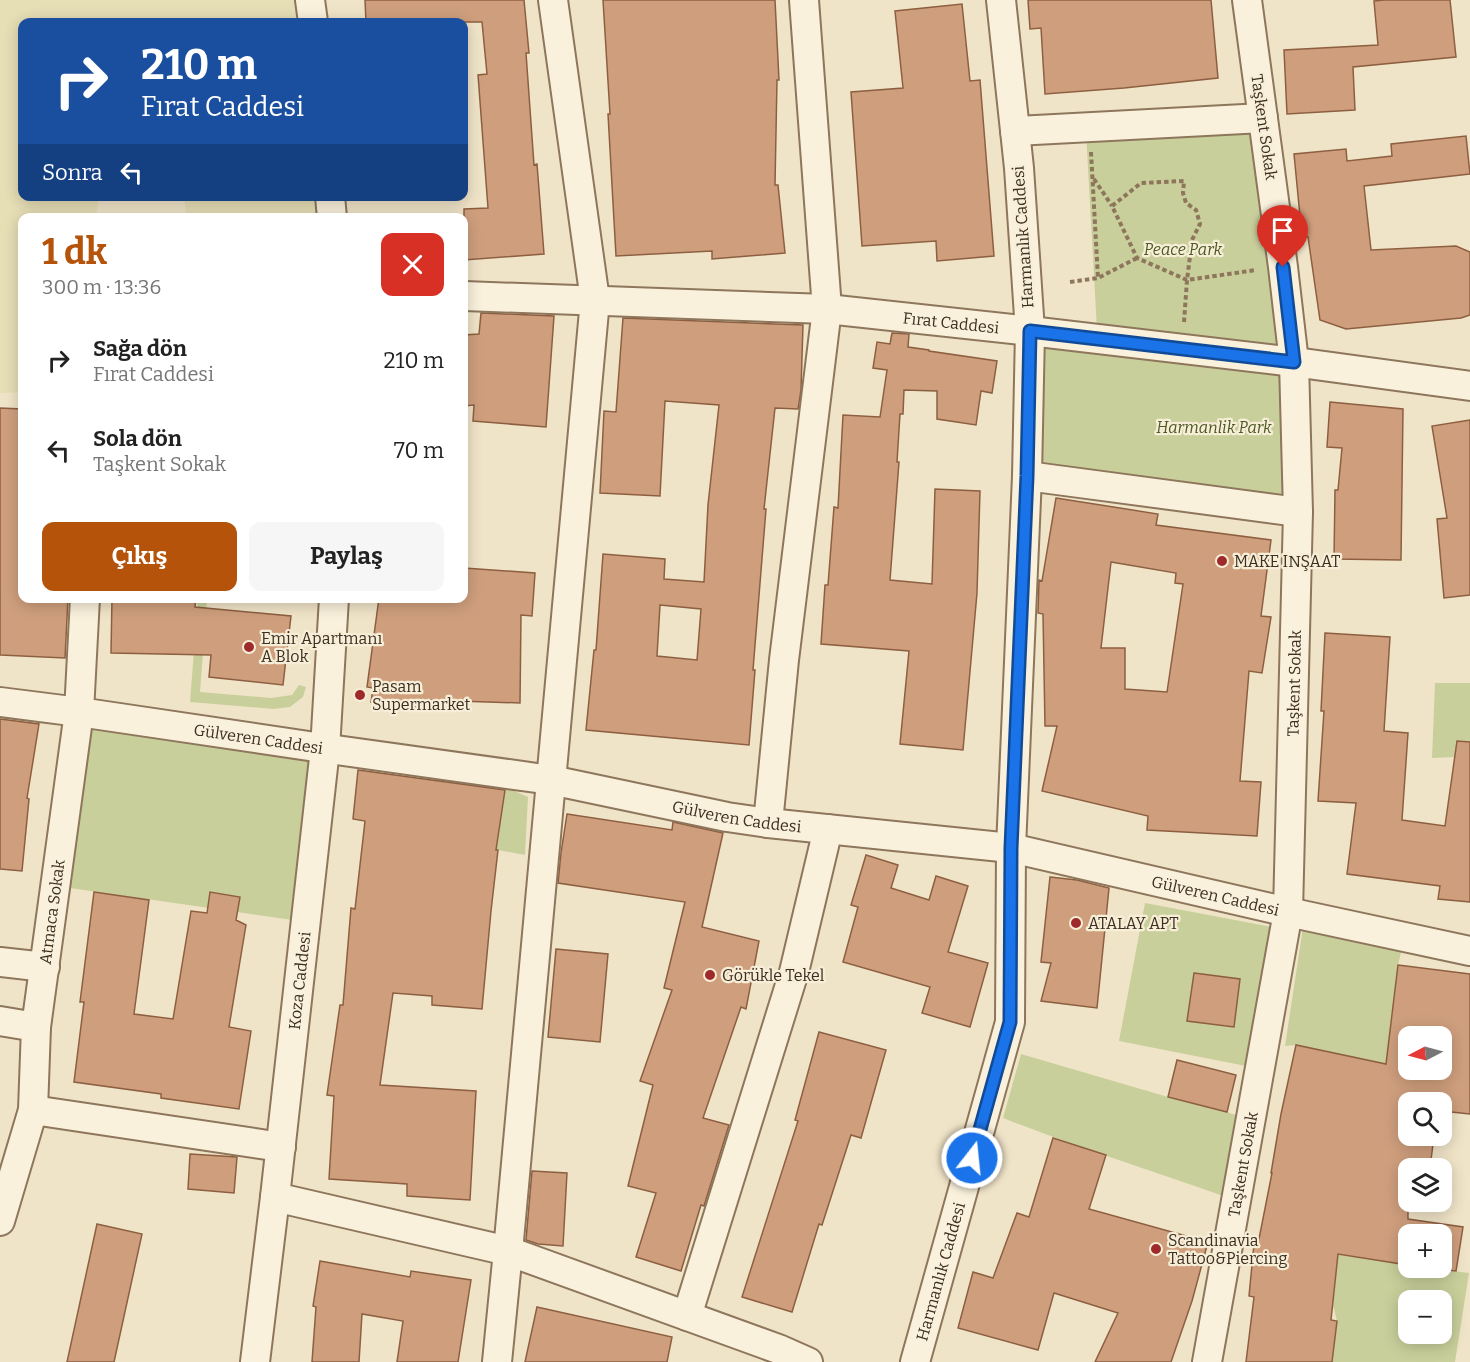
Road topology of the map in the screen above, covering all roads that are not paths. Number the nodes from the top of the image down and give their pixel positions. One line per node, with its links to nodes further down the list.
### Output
1 (310, 0): 6 (street)
2 (553, 0): 10 (street)
3 (804, 0): 11 (street)
4 (1001, 0): 8 (street, Harmanlık Caddesi)
5 (1246, 0): 7 (street, Taşkent Sokak)
6 (312, 18)
7 (1263, 118): 8 (street); 13 (street, Taşkent Sokak)
8 (1015, 131): 12 (street, Harmanlık Caddesi)
9 (468, 296): 10 (street, Fırat Caddesi)
10 (594, 300): 11 (street, Fırat Caddesi); 22 (street)
11 (827, 309): 12 (street, Fırat Caddesi); 23 (street)
12 (1030, 331): 13 (street, Fırat Caddesi); 15 (street, Harmanlık Caddesi)
13 (1294, 362): 14 (street, Fırat Caddesi); 16 (street, Taşkent Sokak)
14 (1470, 386)
15 (1027, 476): 16 (street); 25 (street, Harmanlık Caddesi)
16 (1298, 512): 26 (street, Taşkent Sokak)
17 (85, 603): 20 (street, Atmaca Sokak)
18 (334, 603): 21 (street, Koza Caddesi)
19 (0, 702): 20 (street, Gülveren Caddesi)
20 (79, 712): 21 (street, Gülveren Caddesi); 29 (street, Atmaca Sokak)
21 (325, 749): 22 (street, Gülveren Caddesi); 33 (street, Koza Caddesi)
22 (551, 780): 23 (street, Gülveren Caddesi); 36 (street)
23 (768, 823): 24 (street, Gülveren Caddesi)
24 (828, 829): 25 (street, Gülveren Caddesi); 37 (street)
25 (1011, 848): 26 (street, Gülveren Caddesi); 42 (street, Harmanlık Caddesi)
26 (1288, 912): 27 (street, Gülveren Caddesi); 43 (street, Taşkent Sokak)
27 (1470, 951)
28 (0, 962): 29 (street)
29 (45, 967): 31 (street, Atmaca Sokak)
30 (0, 1021): 31 (street)
31 (36, 1027): 32 (street, Atmaca Sokak)
32 (33, 1110): 33 (street); 35 (street, Atmaca Sokak)
33 (281, 1147): 34 (street, Koza Caddesi)
34 (275, 1197): 36 (street); 39 (street, Koza Caddesi)
35 (0, 1221)
36 (508, 1251): 37 (street); 40 (street)
37 (687, 1316): 38 (street)
38 (779, 1356): 41 (street)
39 (255, 1362)
40 (496, 1362)
41 (808, 1362)
42 (915, 1362)
43 (1207, 1362)

